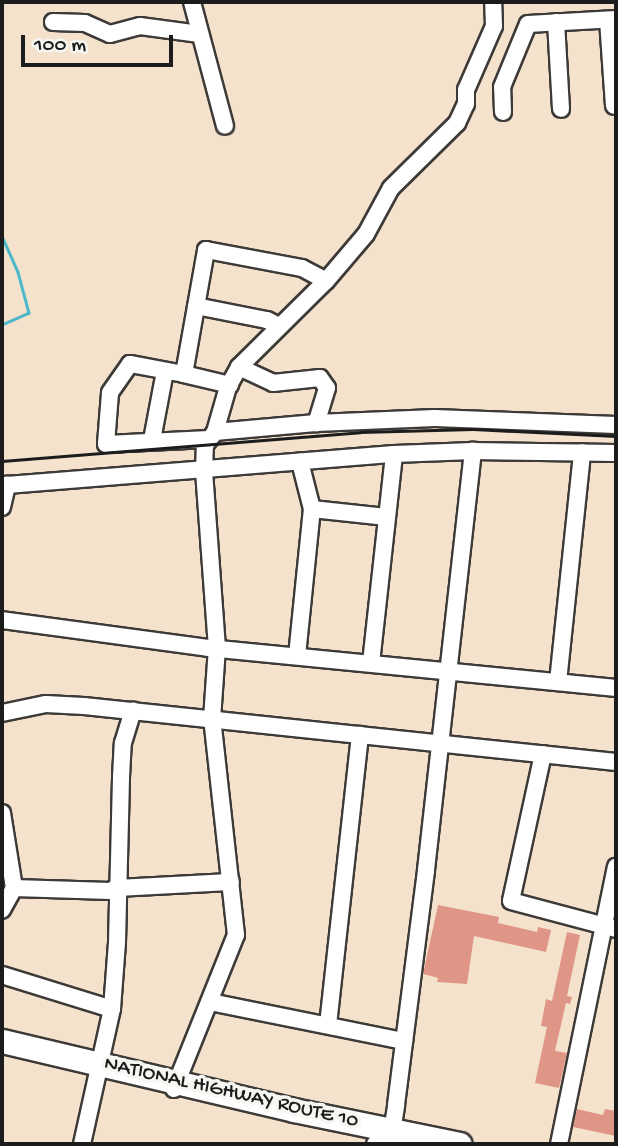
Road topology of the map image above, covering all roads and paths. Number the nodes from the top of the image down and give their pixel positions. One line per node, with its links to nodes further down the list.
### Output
1 (192, 2): 6 (street)
2 (493, 2): 11 (street)
3 (612, 19): 5 (street); 7 (street)
4 (53, 22): 6 (street)
5 (556, 22): 8 (street); 9 (street)
6 (199, 34): 10 (street)
7 (614, 106)
8 (561, 109)
9 (503, 112)
10 (225, 126)
11 (326, 281): 12 (street); 13 (street)
12 (196, 306): 13 (street); 16 (street)
13 (279, 326): 14 (street)
14 (239, 367): 17 (street); 18 (street)
15 (165, 371): 16 (street); 21 (street); 21 (street)
16 (184, 374): 17 (street)
17 (230, 385): 20 (street)
18 (316, 423): 19 (street); 20 (street)
19 (616, 425)
20 (212, 436): 21 (street); 27 (street)
21 (152, 440)
22 (473, 451): 23 (street); 25 (street); 35 (street)
23 (582, 452): 24 (street); 36 (street)
24 (616, 453)
25 (394, 454): 26 (street); 30 (street)
26 (300, 462): 27 (street); 29 (street)
27 (204, 471): 28 (street); 32 (street)
28 (2, 507)
29 (312, 509): 30 (street); 33 (street)
30 (387, 517): 34 (street)
31 (2, 620): 32 (street)
32 (217, 648): 33 (street); 40 (street)
33 (298, 656): 34 (street)
34 (370, 663): 35 (street)
35 (449, 671): 36 (street); 42 (street)
36 (558, 682): 37 (street)
37 (616, 688)
38 (133, 710): 39 (street); 40 (street); 49 (street)
39 (2, 713)
40 (212, 719): 41 (street); 47 (street)
41 (359, 735): 42 (street); 55 (street)
42 (441, 744): 43 (street); 57 (street)
43 (543, 754): 44 (street); 51 (street)
44 (616, 762)
45 (2, 813): 48 (street)
46 (616, 867): 51 (street)
47 (231, 882): 49 (street); 53 (street)
48 (14, 888): 49 (street); 50 (street)
49 (116, 888): 54 (street)
50 (2, 910)
51 (610, 928): 65 (street)
52 (2, 975): 54 (street)
53 (210, 1002): 55 (street); 60 (street)
54 (112, 1009): 59 (street)
55 (328, 1025): 57 (street)
56 (2, 1041): 59 (highway, NATIONAL HIGHWAY ROUTE 10)
57 (404, 1041): 61 (street)
58 (2, 1054): 59 (highway, NATIONAL HIGHWAY ROUTE 10)
59 (100, 1070): 60 (highway, NATIONAL HIGHWAY ROUTE 10); 62 (street)
60 (175, 1086): 61 (highway, NATIONAL HIGHWAY ROUTE 10)
61 (386, 1137): 63 (highway, NATIONAL HIGHWAY ROUTE 10); 64 (highway, NATIONAL HIGHWAY ROUTE 10)
62 (82, 1144)
63 (417, 1144)
64 (460, 1144)
65 (558, 1144)

